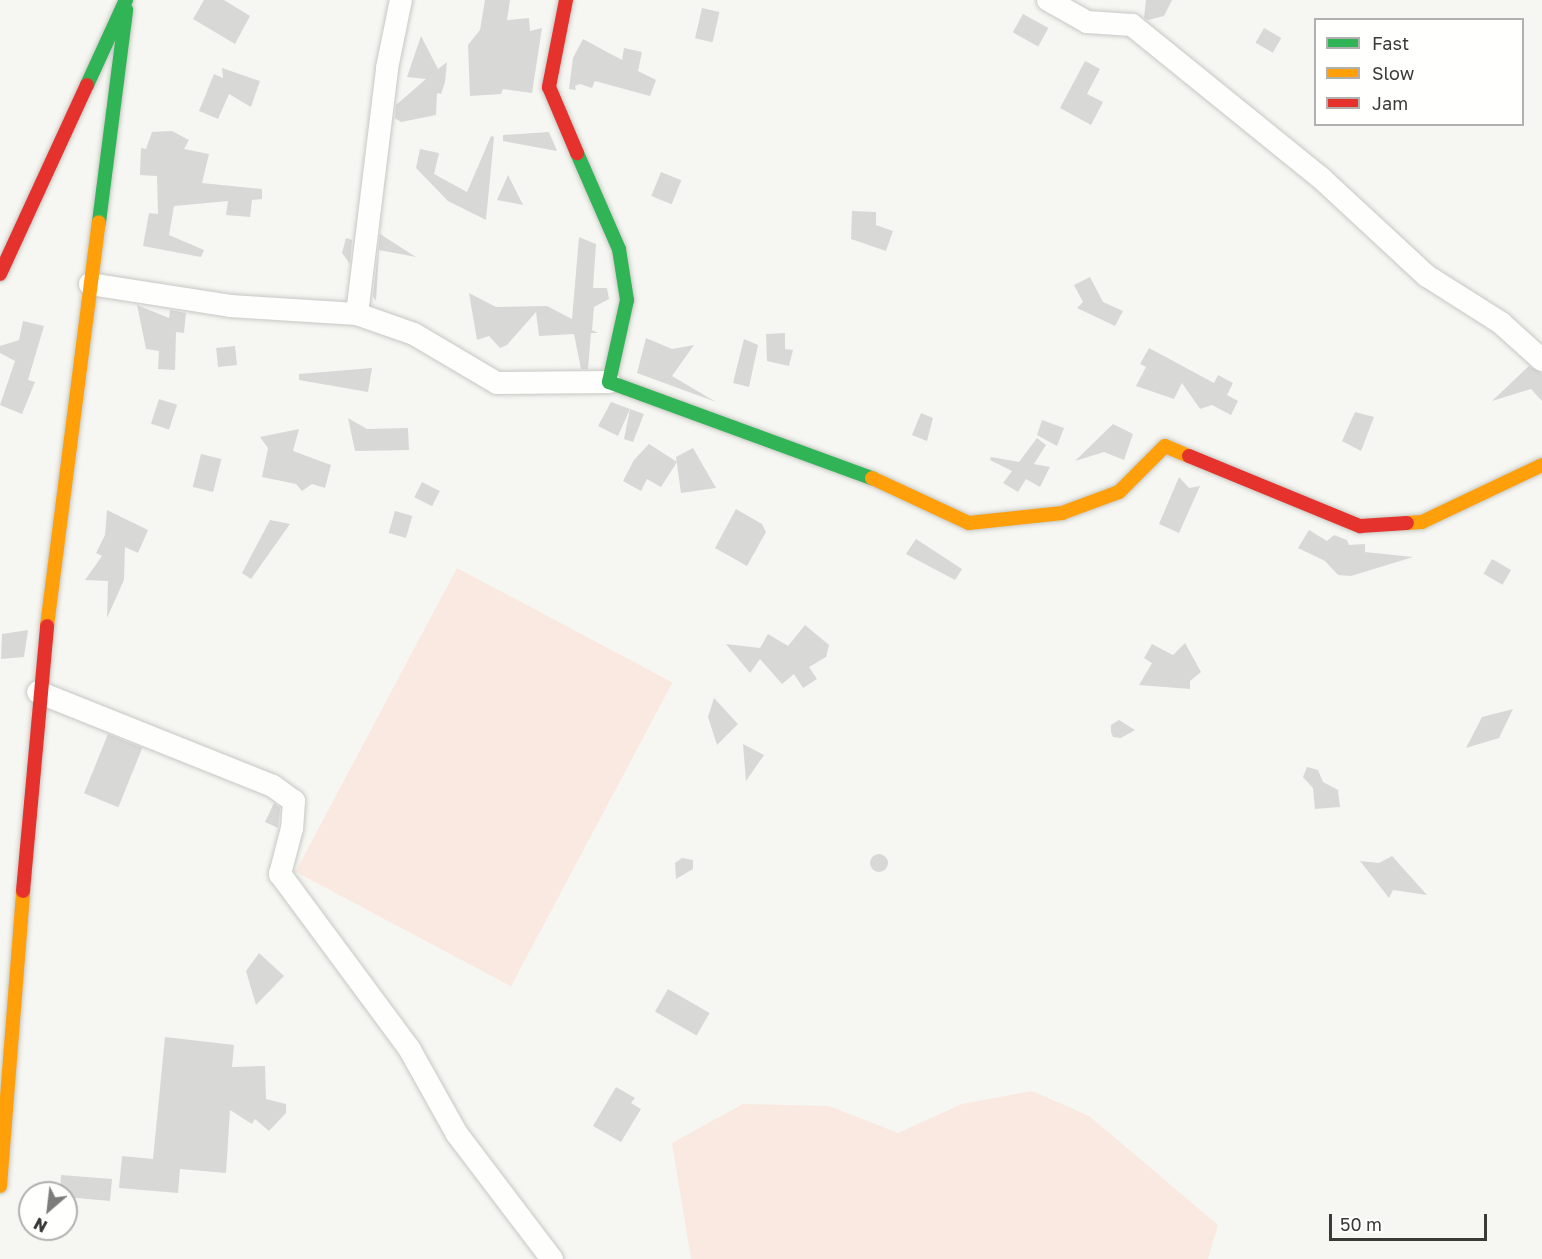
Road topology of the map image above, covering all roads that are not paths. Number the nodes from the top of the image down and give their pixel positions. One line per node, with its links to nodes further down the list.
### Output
1 (126, 0): 5 (street); 6 (street)
2 (400, 0): 7 (street)
3 (566, 0): 9 (street)
4 (1048, 0): 8 (street)
5 (0, 274)
6 (90, 284): 7 (street); 11 (street)
7 (357, 314): 9 (street)
8 (1542, 360)
9 (609, 382): 10 (street)
10 (1542, 465)
11 (38, 692): 12 (street); 13 (street)
12 (0, 1186)
13 (552, 1259)

